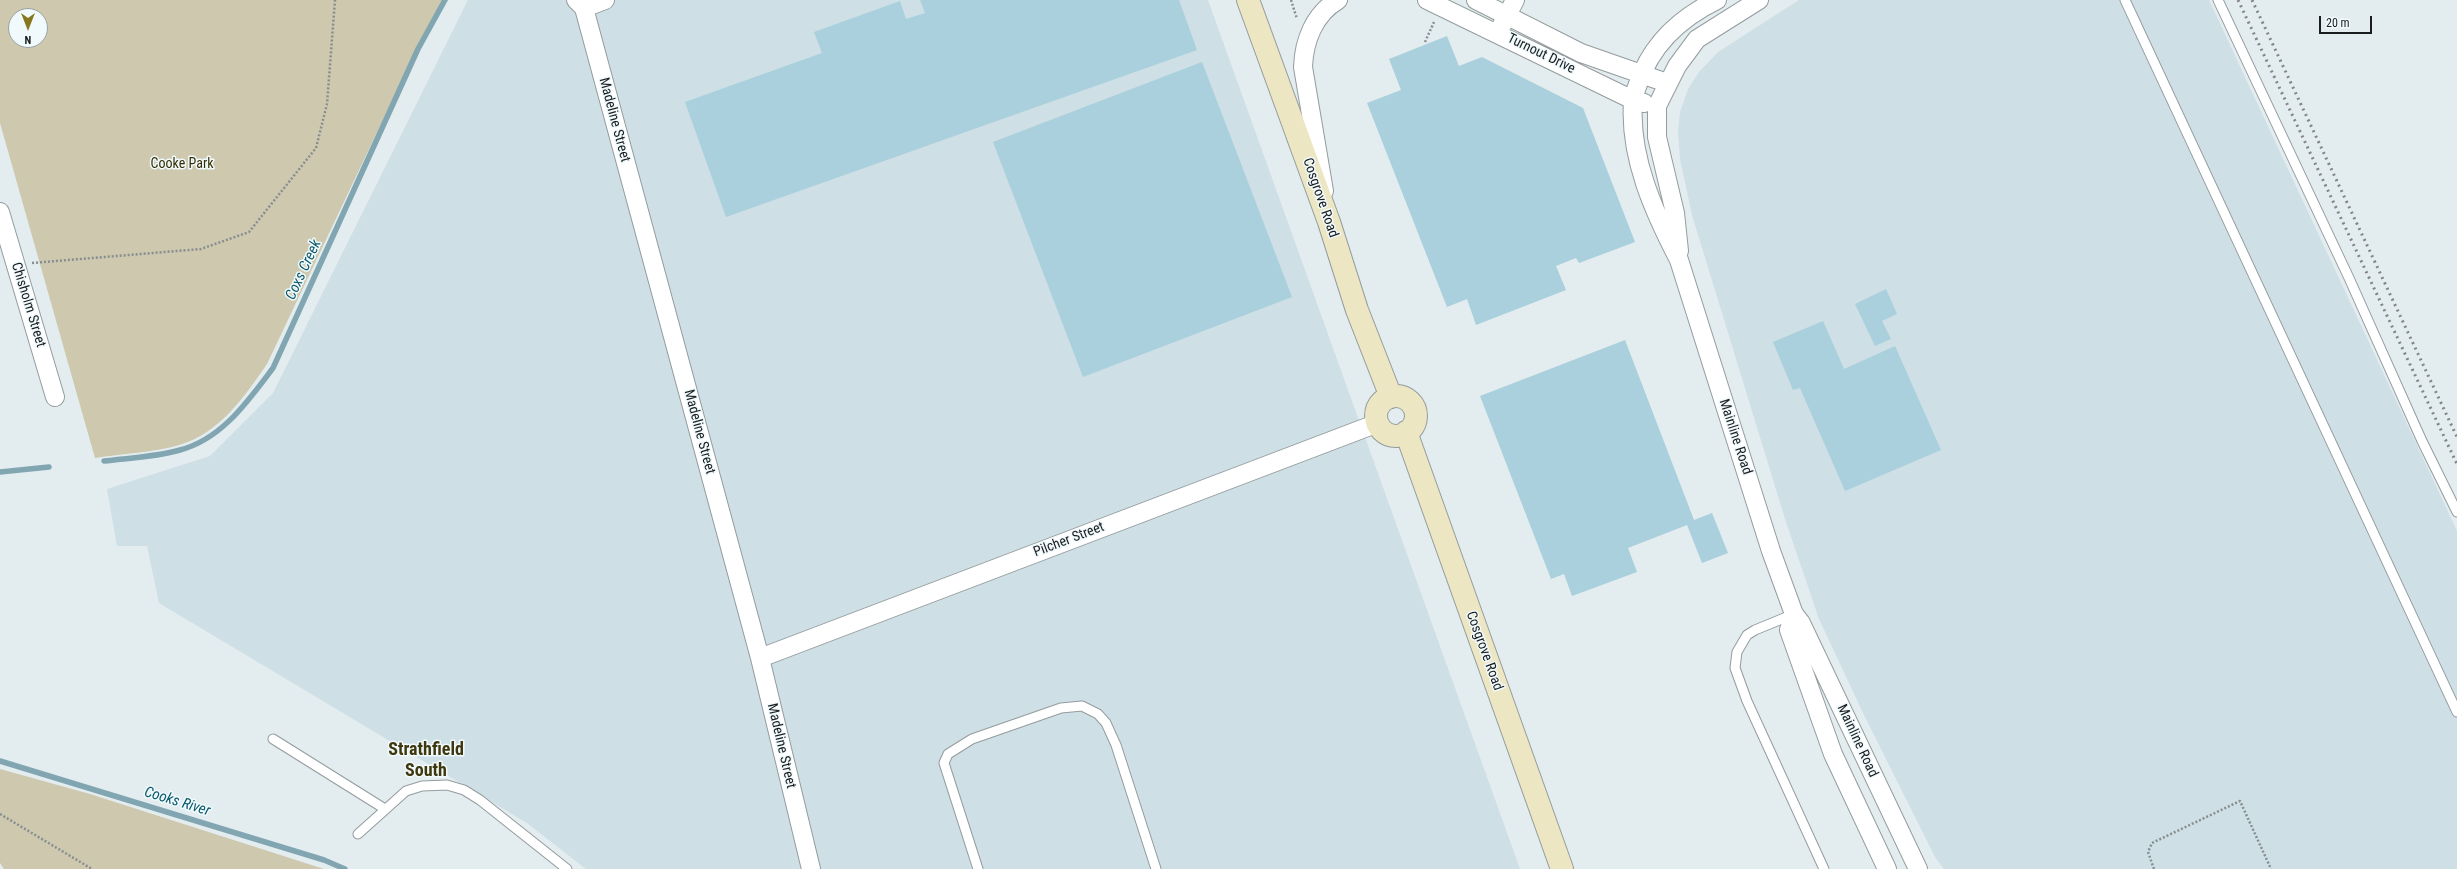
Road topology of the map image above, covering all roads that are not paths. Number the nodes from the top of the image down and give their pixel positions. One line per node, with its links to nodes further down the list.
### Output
1 (605, 0): 10 (street)
2 (1248, 0): 18 (main road, Cosgrove Road)
3 (1338, 0): 18 (street)
4 (1427, 0): 12 (street, Turnout Drive)
5 (1476, 0): 11 (street, Turnout Drive)
6 (1717, 0): 13 (street, Mainline Road)
7 (1759, 0): 14 (street, Mainline Road)
8 (2124, 0): 28 (lane)
9 (2218, 0): 25 (lane)
10 (580, 4): 27 (street, Madeline Street)
11 (1511, 8): 12 (street); 13 (street, Turnout Drive)
12 (1498, 33): 15 (street, Turnout Drive)
13 (1641, 75): 14 (street, Turnout Drive); 15 (street, Mainline Road)
14 (1667, 83): 16 (street, Mainline Road)
15 (1633, 100): 16 (street, Turnout Drive); 20 (street, Mainline Road)
16 (1657, 106): 20 (street, Mainline Road)
17 (0, 212): 19 (street, Chisholm Street)
18 (1329, 222): 22 (main road, Cosgrove Road)
19 (9, 254): 21 (street, Chisholm Street)
20 (1679, 260): 26 (street, Mainline Road)
21 (55, 397)
22 (1391, 397): 23 (main road); 24 (main road)
23 (1378, 423): 24 (main road); 27 (street, Pilcher Street)
24 (1406, 432): 36 (main road, Cosgrove Road)
25 (2457, 512)
26 (1794, 614): 37 (lane); 38 (street, Mainline Road); 39 (street, Mainline Road)
27 (760, 658): 33 (street, Madeline Street)
28 (2457, 712)
29 (273, 739): 30 (lane)
30 (385, 810): 31 (lane); 32 (lane)
31 (358, 834)
32 (567, 869)
33 (811, 869)
34 (978, 869): 35 (lane)
35 (1156, 869)
36 (1562, 869)
37 (1824, 869)
38 (1887, 869)
39 (1918, 869)

